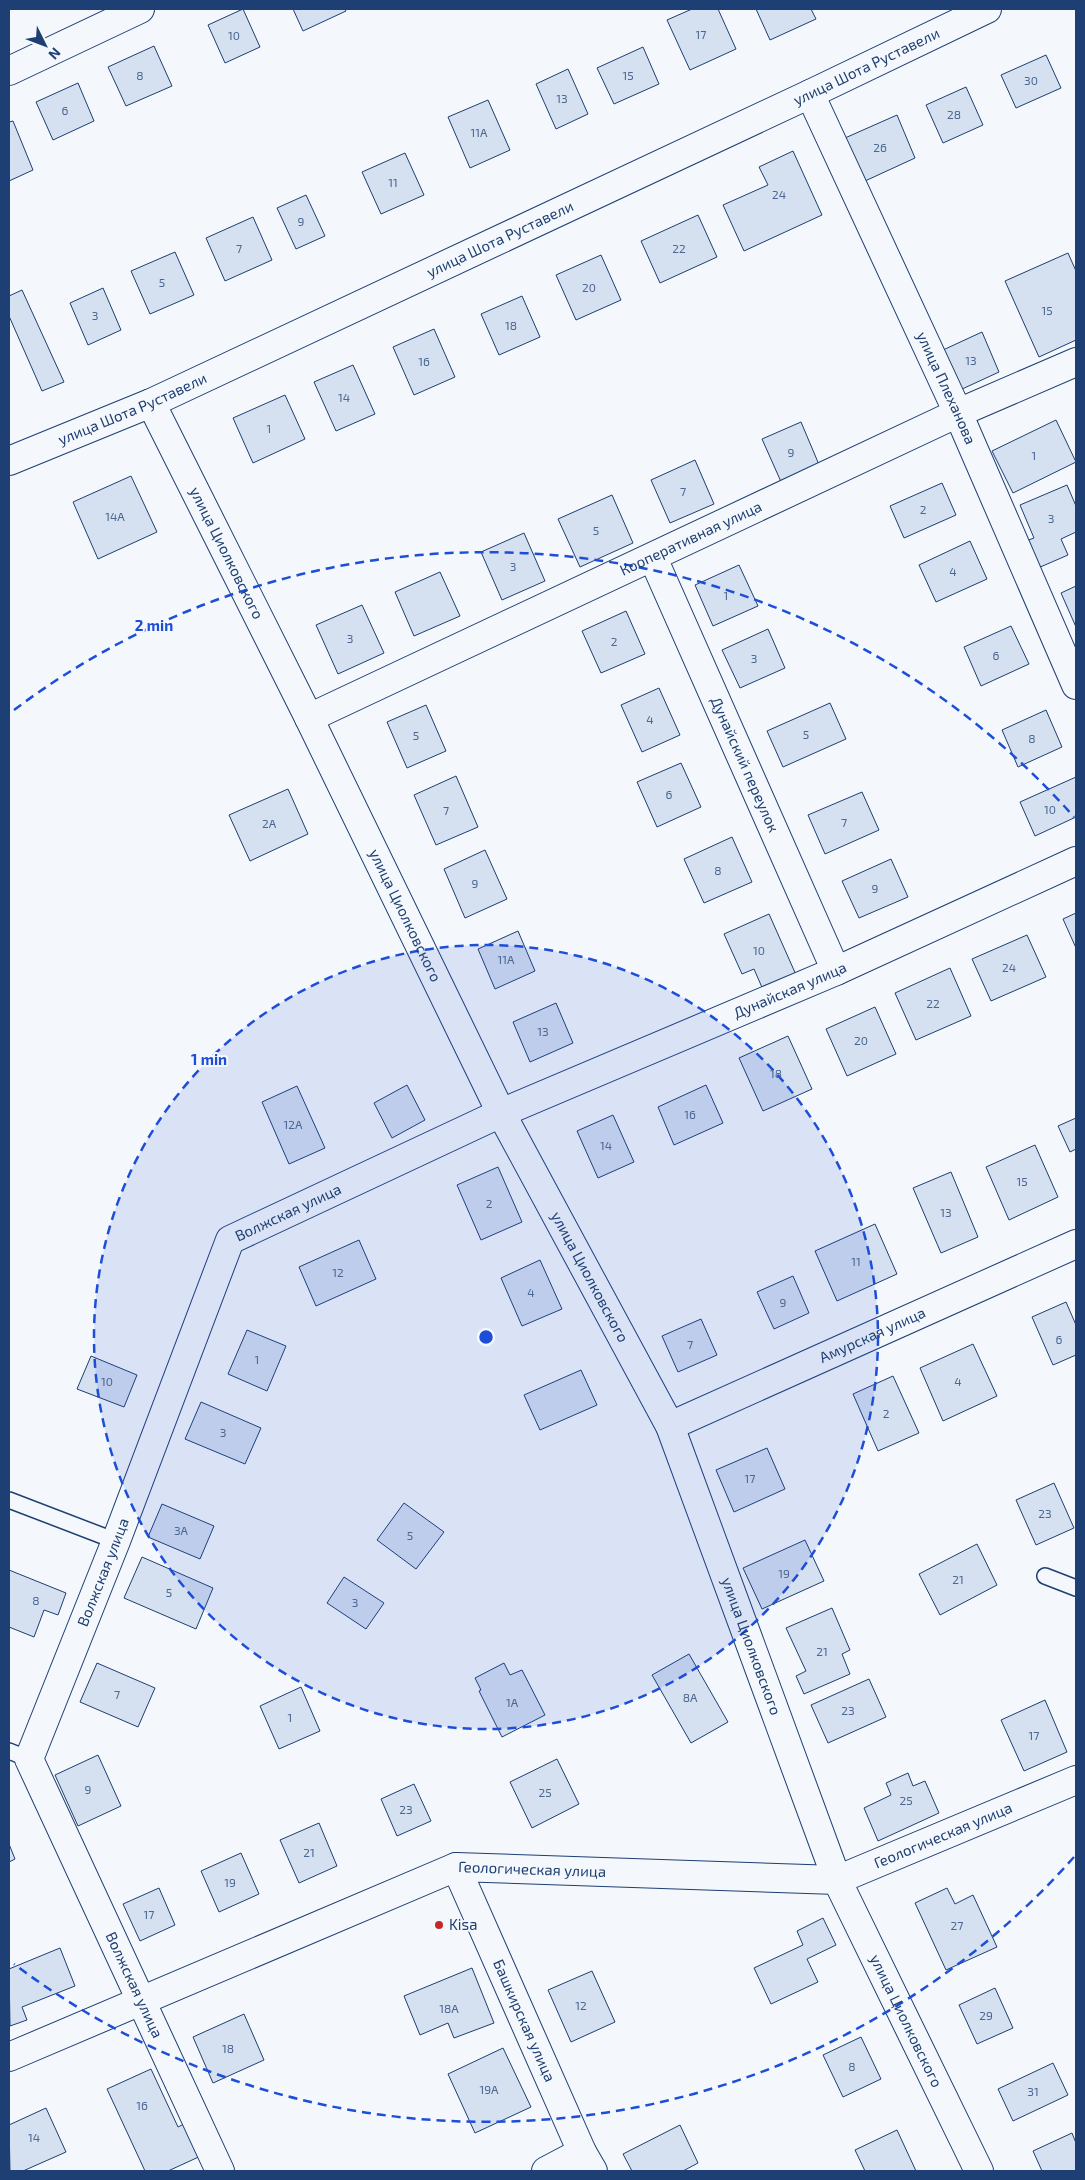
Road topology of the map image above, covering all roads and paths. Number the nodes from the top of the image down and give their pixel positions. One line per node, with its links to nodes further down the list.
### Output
1 (140, 9): 3 (street)
2 (987, 9): 4 (street, улица Шота Руставели)
3 (9, 71)
4 (810, 94): 6 (street, улица Шота Руставели); 7 (street, улица Плеханова)
5 (1076, 362): 7 (street, Кооперативная улица)
6 (151, 403): 8 (street, улица Шота Руставели); 11 (street, улица Циолковского)
7 (958, 413): 9 (street, Кооперативная улица); 10 (street, улица Плеханова)
8 (9, 461)
9 (653, 558): 11 (street, Кооперативная улица); 13 (street, Дунайский переулок)
10 (1076, 685)
11 (309, 718): 14 (street, улица Циолковского)
12 (1076, 861): 13 (street, Дунайская улица)
13 (836, 971): 14 (street, Дунайская улица)
14 (501, 1113): 16 (street, улица Циолковского); 18 (street, Волжская улица)
15 (1076, 1244): 16 (street, Амурская улица)
16 (670, 1426): 24 (street, улица Циолковского)
17 (9, 1500): 18 (lane)
18 (116, 1541): 21 (street, Волжская улица)
19 (1045, 1576): 20 (lane)
20 (1076, 1588)
21 (19, 1755): 25 (street, Волжская улица)
22 (1076, 1780): 24 (street, Геологическая улица)
23 (456, 1867): 24 (street, Геологическая улица); 25 (street, Геологическая улица); 27 (street, Башкирская улица)
24 (837, 1880): 30 (street, улица Циолковского)
25 (141, 2001): 26 (street, Геологическая улица); 28 (street, Волжская улица)
26 (9, 2057)
27 (587, 2162): 29 (street)
28 (220, 2171)
29 (546, 2171)
30 (979, 2171)

